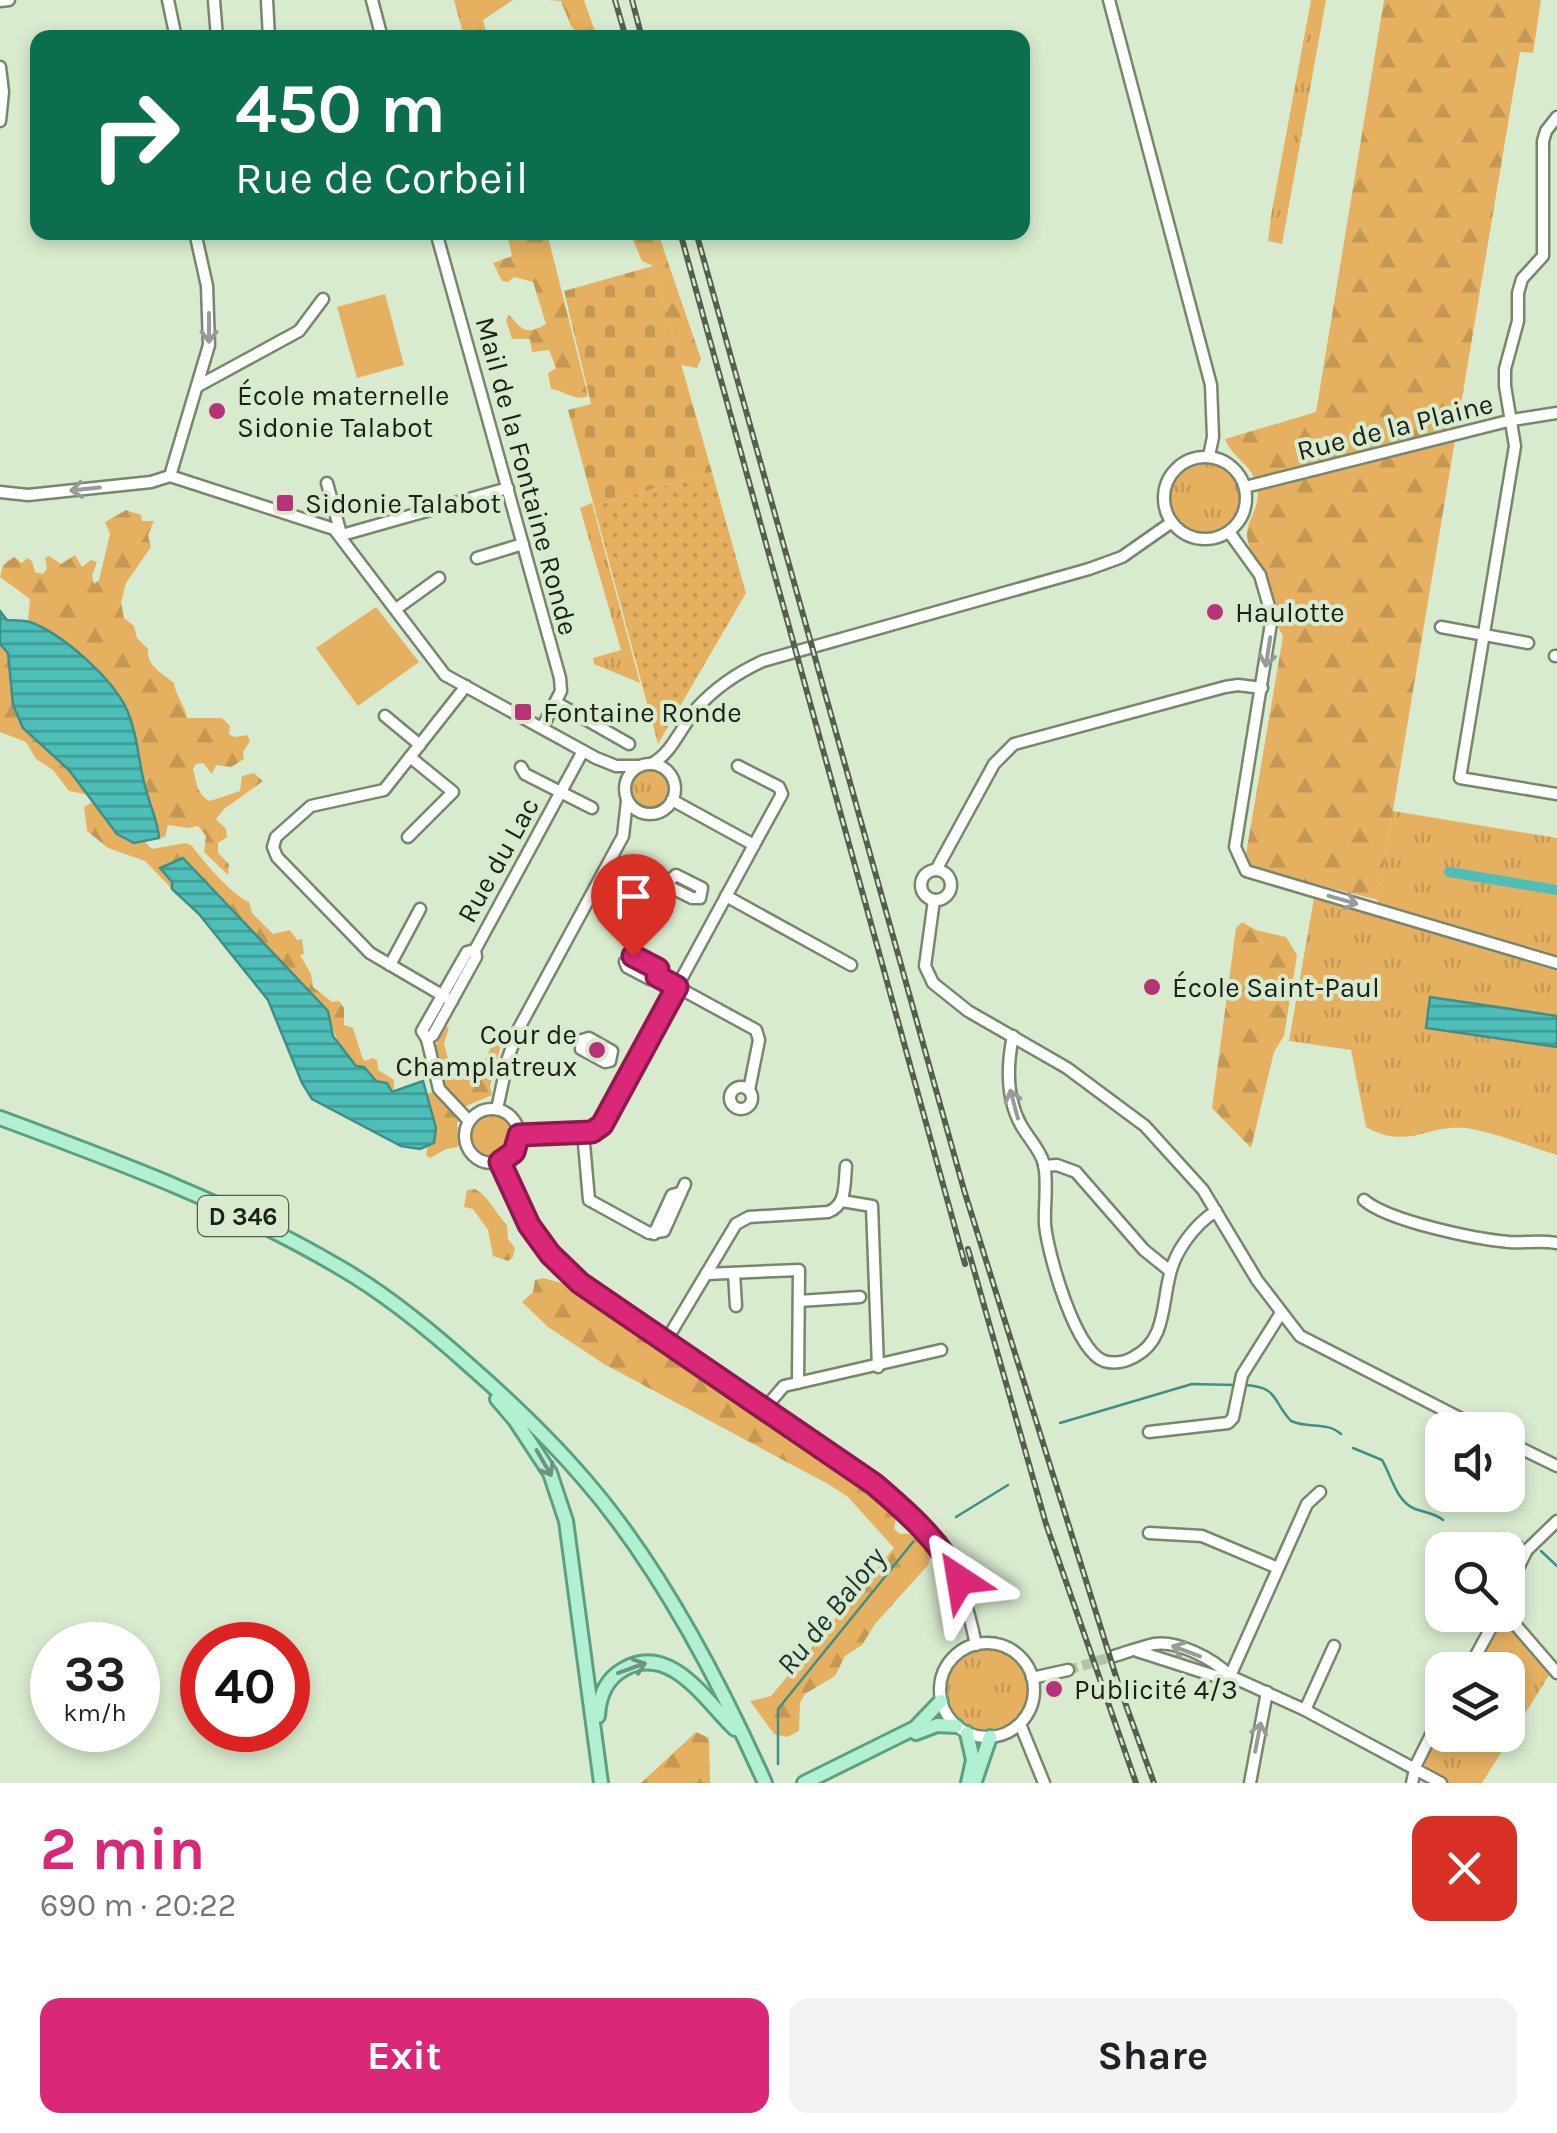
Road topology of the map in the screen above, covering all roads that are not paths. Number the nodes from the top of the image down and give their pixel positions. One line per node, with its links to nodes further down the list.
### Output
1 (8, 0): 7 (street)
2 (168, 0): 8 (street)
3 (214, 0): 9 (street)
4 (267, 0): 10 (street)
5 (372, 0): 11 (street)
6 (1109, 0): 21 (street)
7 (0, 1)
8 (174, 30)
9 (216, 30)
10 (268, 30)
11 (380, 30)
12 (0, 68): 14 (street)
13 (1557, 118): 20 (street)
14 (0, 121)
15 (197, 240): 18 (street, one-way to 18)
16 (438, 240): 25 (street, Mail de la Fontaine Ronde)
17 (324, 299): 18 (street)
18 (198, 386): 22 (street)
19 (1557, 413): 20 (street, Rue de la Plaine)
20 (1512, 420): 24 (street, Rue de la Plaine); 35 (street)
21 (1209, 456): 24 (street); 27 (street)
22 (170, 476): 26 (street, one-way to 26); 29 (street)
23 (327, 482): 29 (street)
24 (1245, 487): 28 (street)
25 (508, 488): 29 (street); 30 (street, Mail de la Fontaine Ronde)
26 (0, 492)
27 (1172, 522): 28 (street); 40 (street)
28 (1229, 532): 38 (street, one-way to 38)
29 (342, 534): 33 (street)
30 (523, 544): 31 (street); 39 (street, Mail de la Fontaine Ronde)
31 (477, 558)
32 (439, 578): 33 (street)
33 (396, 609): 37 (street)
34 (1441, 627): 35 (street)
35 (1484, 635): 36 (street); 53 (street)
36 (1528, 643)
37 (466, 686): 42 (street); 43 (street)
38 (1262, 688): 61 (street); 66 (street, one-way to 66)
39 (556, 703): 42 (street); 44 (street)
40 (697, 708): 48 (street); 51 (street)
41 (385, 716): 43 (street)
42 (542, 728): 45 (street)
43 (420, 744): 46 (street)
44 (630, 744)
45 (583, 751): 47 (street); 52 (street, Rue du Lac)
46 (410, 757): 59 (street); 67 (street)
47 (596, 758): 48 (street); 54 (street)
48 (645, 765): 51 (street); 54 (street)
49 (738, 766): 60 (street)
50 (520, 767): 52 (street)
51 (675, 786): 55 (street)
52 (561, 792): 56 (street); 71 (street, Rue du Lac)
53 (1557, 794)
54 (626, 798): 57 (street); 58 (street)
55 (672, 800): 57 (street); 60 (street)
56 (592, 808)
57 (648, 814): 58 (street)
58 (623, 836): 76 (street)
59 (408, 837)
60 (754, 845): 64 (street)
61 (936, 870): 63 (street); 63 (street)
62 (702, 896): 64 (street)
63 (934, 900): 72 (street)
64 (723, 901): 68 (street); 70 (street)
65 (420, 910): 67 (street)
66 (1557, 963)
67 (390, 965): 71 (street)
68 (851, 965)
69 (657, 976): 70 (street)
70 (677, 987): 74 (street); 75 (street)
71 (447, 998): 78 (street, Rue du Lac)
72 (1013, 1036): 83 (street, one-way to 72); 87 (street)
73 (612, 1058): 74 (street)
74 (632, 1068): 79 (street)
75 (749, 1090)
76 (497, 1109): 78 (street); 80 (street)
77 (0, 1118): 98 (main road, D 346)
78 (469, 1121): 81 (street)
79 (583, 1132): 80 (street); 84 (street)
80 (519, 1135): 81 (street)
81 (500, 1162): 96 (street)
82 (846, 1166): 86 (street)
83 (1044, 1166): 89 (street); 89 (street)
84 (682, 1189)
85 (1364, 1200): 88 (street)
86 (842, 1201): 91 (street); 99 (street)
87 (1216, 1211): 89 (street); 95 (street)
88 (1557, 1243)
89 (1170, 1271)
90 (734, 1273): 91 (street); 93 (street); 94 (street)
91 (706, 1274): 96 (street)
92 (860, 1297): 93 (street)
93 (798, 1301): 100 (street)
94 (736, 1306)
95 (1281, 1313): 102 (street); 103 (street)
96 (666, 1342): 101 (street)
97 (941, 1350): 99 (street)
98 (462, 1359): 126 (main road, D 346); 129 (main road, one-way to 129)
99 (878, 1367): 100 (street)
100 (798, 1383): 101 (street)
101 (764, 1408): 112 (street)
102 (1447, 1412)
103 (1149, 1432)
104 (1525, 1450): 105 (street)
105 (1557, 1466)
106 (1320, 1492): 110 (street)
107 (1557, 1522): 109 (street)
108 (1149, 1532): 110 (street)
109 (1525, 1556)
110 (1278, 1568): 118 (street)
111 (1522, 1632): 117 (street)
112 (976, 1645): 119 (street); 121 (street)
113 (1334, 1646): 122 (street)
114 (1138, 1650): 115 (street); 118 (street); 118 (street, one-way to 114)
115 (1114, 1656)
116 (1068, 1670): 119 (street)
117 (1557, 1673)
118 (1230, 1676): 120 (street)
119 (1032, 1678): 123 (street)
120 (1267, 1692): 122 (street); 135 (street, one-way to 120)
121 (941, 1701): 124 (street); 131 (main road)
122 (1306, 1710): 128 (street)
123 (1020, 1724): 125 (street); 134 (street)
124 (962, 1730): 125 (street); 132 (main road); 133 (main road)
125 (990, 1737): 133 (main road)
126 (745, 1738): 129 (main road, one-way to 126); 130 (main road, D 346)
127 (1425, 1750): 128 (street)
128 (1416, 1770): 136 (street); 137 (street)
129 (604, 1783)
130 (765, 1783)
131 (804, 1783)
132 (815, 1783)
133 (971, 1783)
134 (1044, 1783)
135 (1250, 1783)
136 (1412, 1783)
137 (1441, 1783)

